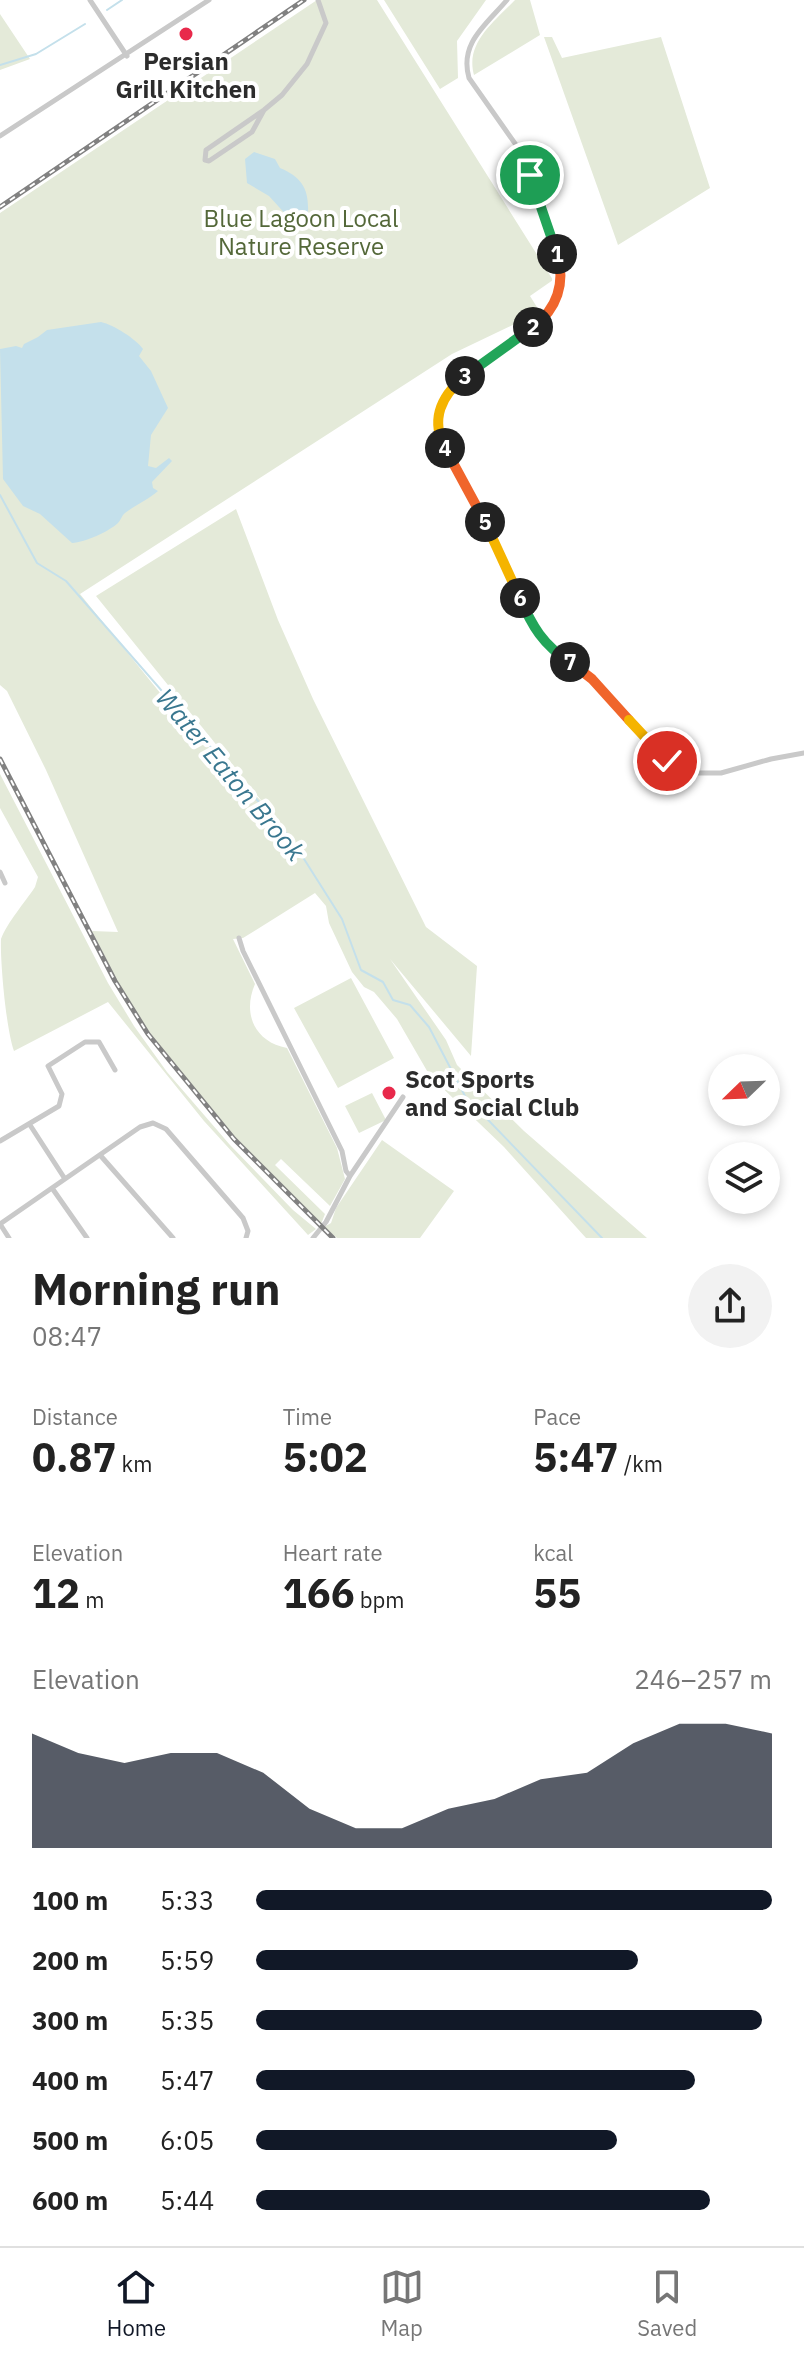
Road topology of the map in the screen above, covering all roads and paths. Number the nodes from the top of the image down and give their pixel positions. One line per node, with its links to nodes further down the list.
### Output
1 (90, 0): 5 (street)
2 (209, 0): 5 (street)
3 (318, 0): 6 (street)
4 (507, 0): 8 (street)
5 (127, 56): 7 (street)
6 (264, 110): 6 (street)
7 (0, 136)
8 (804, 753)
9 (0, 872): 10 (street)
10 (5, 883)
11 (239, 938): 17 (street)
12 (115, 1070): 14 (street)
13 (403, 1097): 17 (street)
14 (30, 1125): 15 (street); 18 (street)
15 (0, 1141)
16 (100, 1155): 18 (street); 23 (street); 24 (street)
17 (350, 1176): 25 (street)
18 (65, 1179): 19 (street)
19 (52, 1188): 20 (street); 22 (street)
20 (0, 1224): 21 (street)
21 (9, 1238)
22 (87, 1238)
23 (173, 1238)
24 (246, 1238)
25 (313, 1238)

